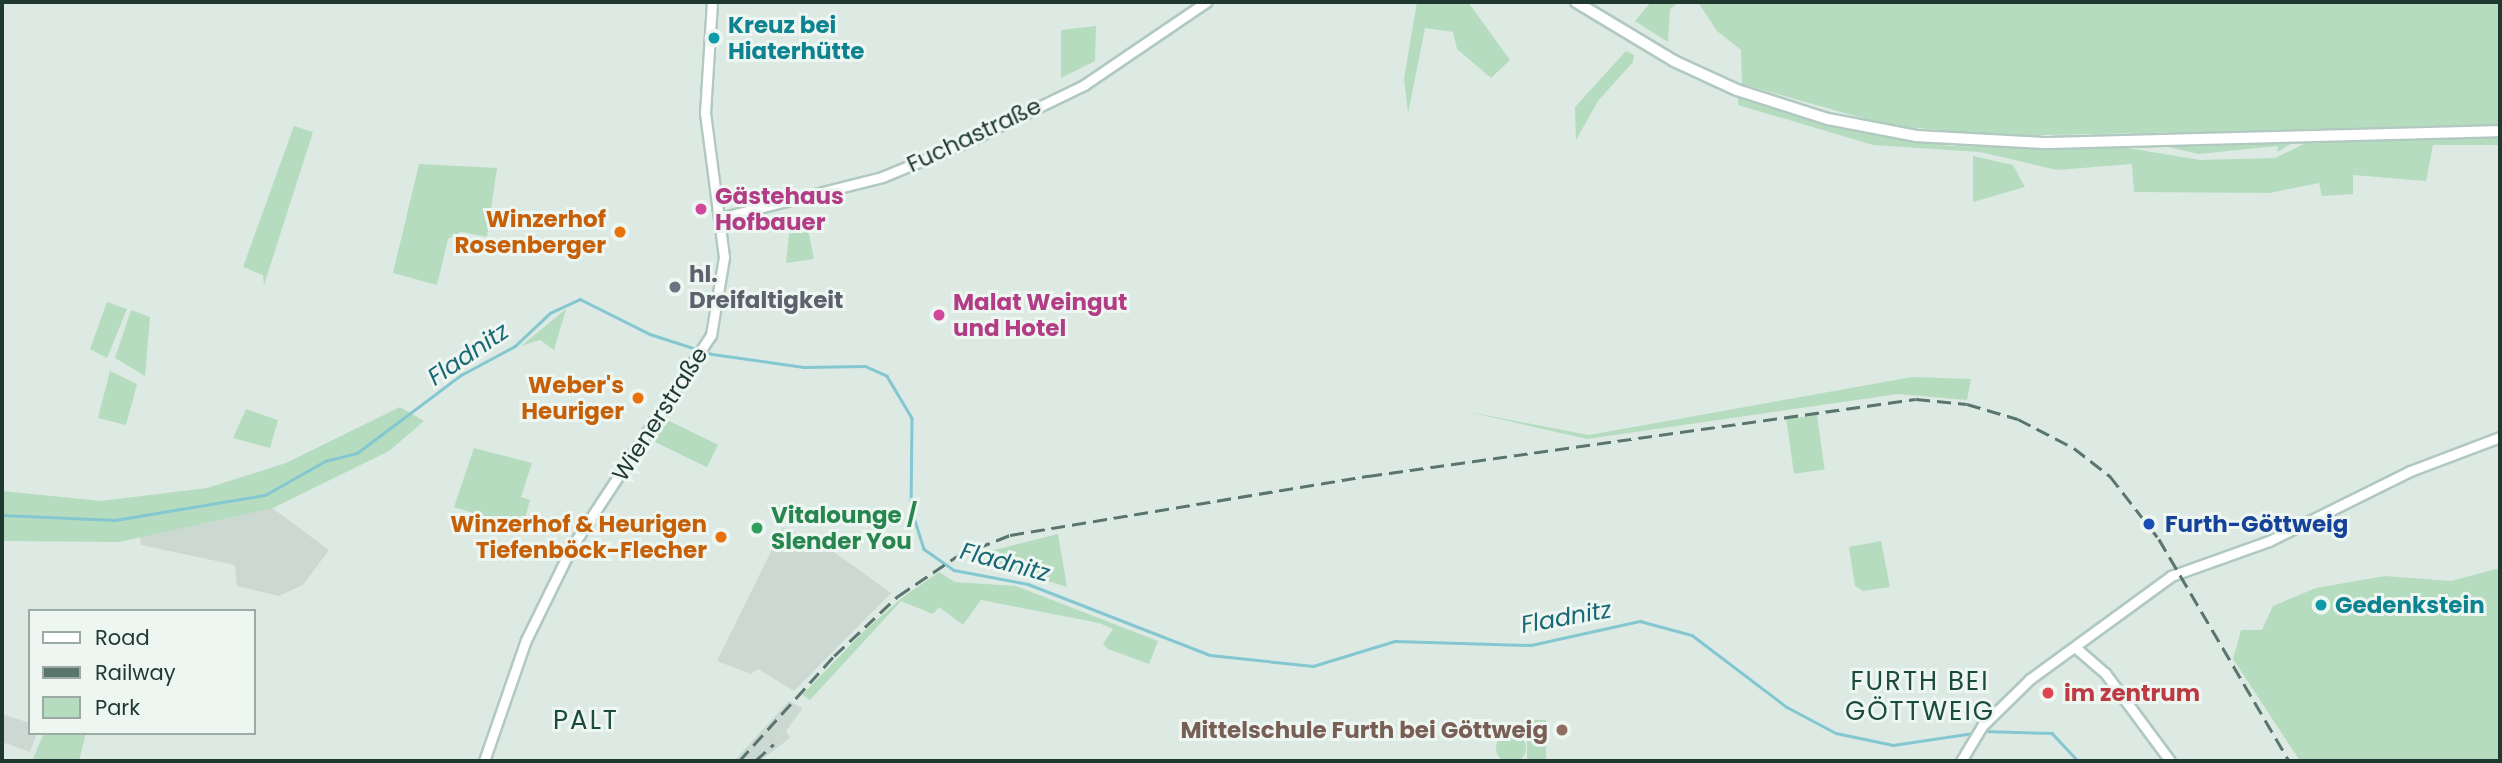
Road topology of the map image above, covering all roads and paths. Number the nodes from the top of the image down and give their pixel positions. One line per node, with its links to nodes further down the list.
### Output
1 (712, 2): 5 (street, Wienerstraße)
2 (1206, 2): 5 (street, Fuchastraße)
3 (1576, 2): 4 (main road)
4 (2500, 131)
5 (719, 218): 8 (street, Wienerstraße)
6 (2500, 437): 7 (street)
7 (2076, 648): 9 (street); 10 (street)
8 (484, 761)
9 (1961, 761)
10 (2170, 761)

